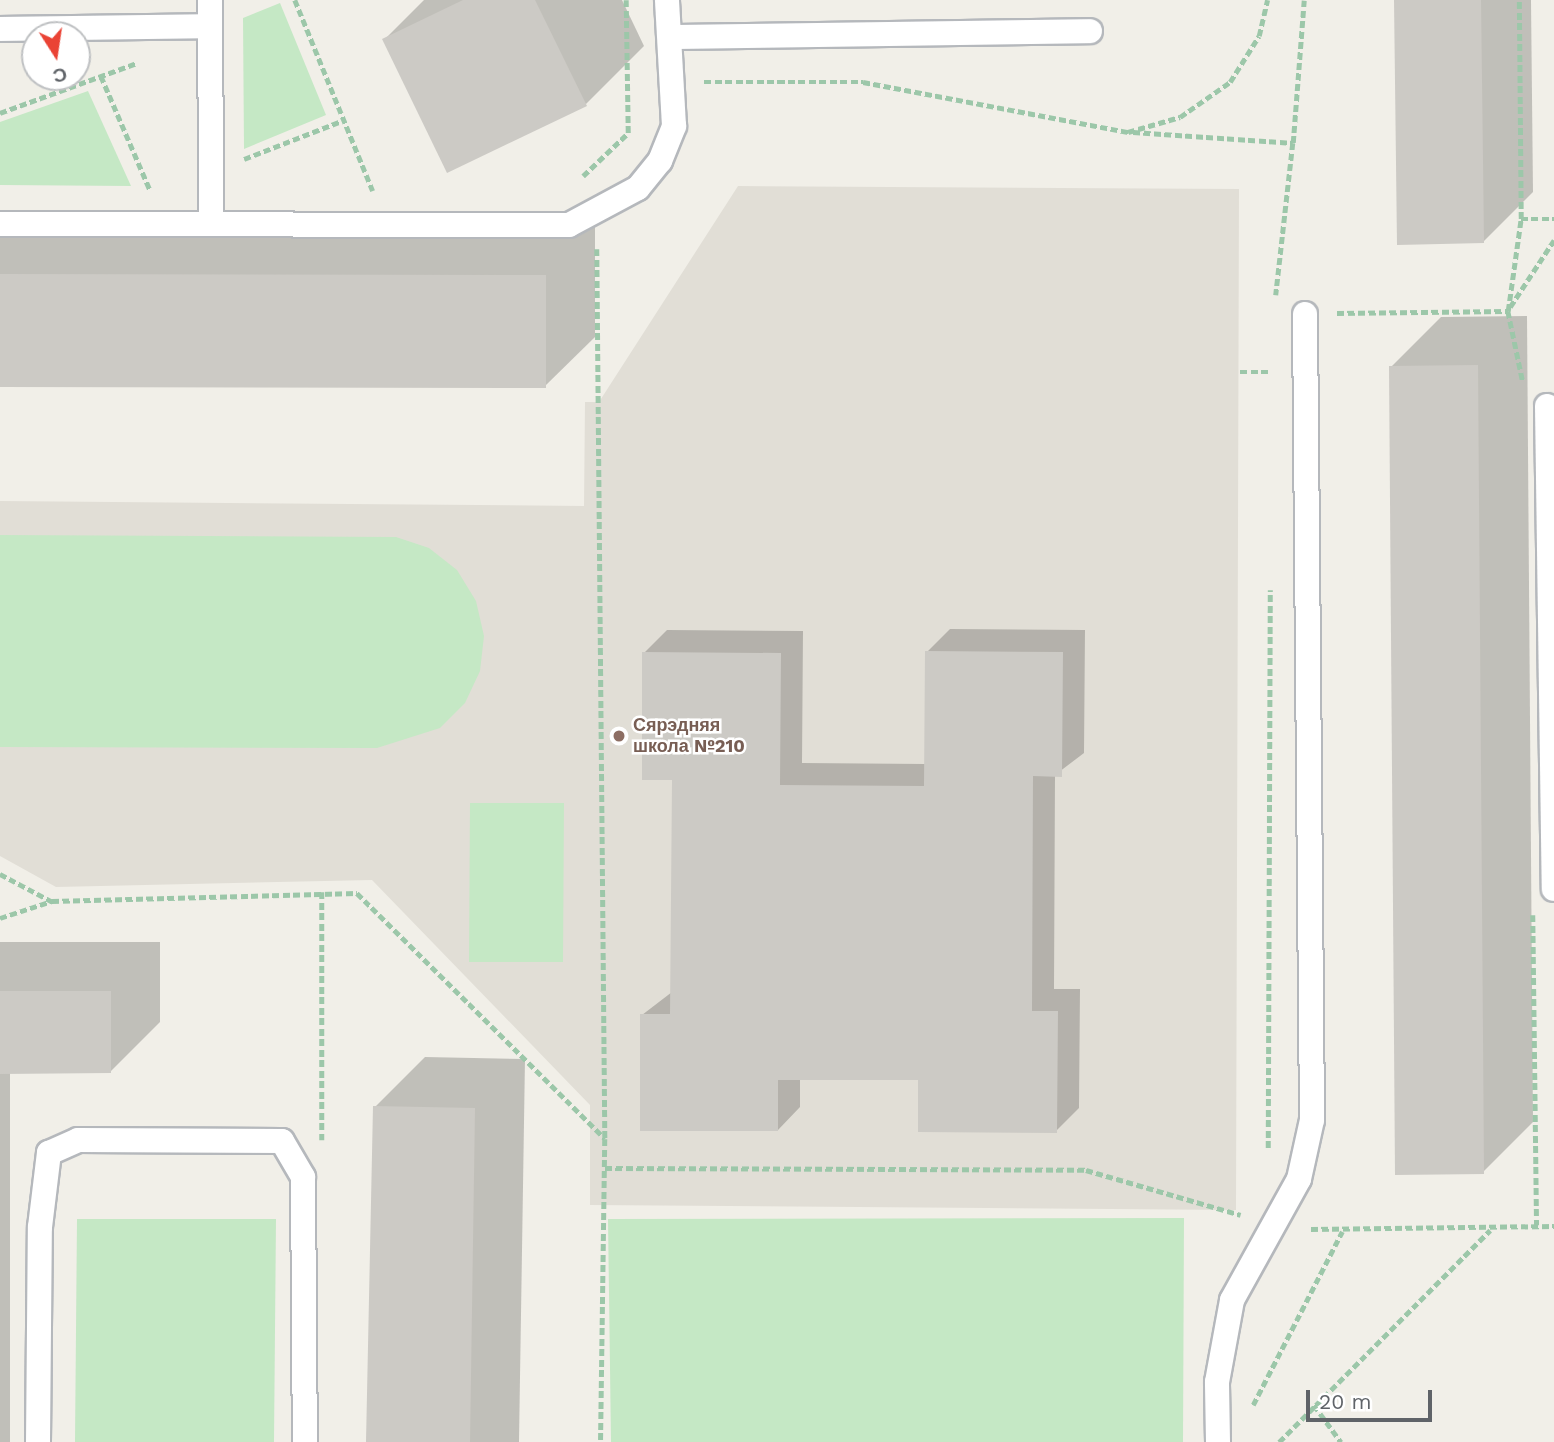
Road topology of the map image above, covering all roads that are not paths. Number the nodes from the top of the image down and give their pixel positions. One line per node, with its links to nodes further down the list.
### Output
1 (210, 0): 3 (lane)
2 (667, 0): 6 (lane)
3 (210, 26): 4 (lane); 7 (lane)
4 (0, 29)
5 (1090, 31): 6 (lane)
6 (670, 37): 7 (lane)
7 (211, 222): 8 (lane)
8 (0, 224)
9 (1305, 314): 14 (lane)
10 (1547, 406): 11 (lane)
11 (1554, 889)
12 (38, 1442): 13 (lane)
13 (306, 1442)
14 (1218, 1442)

